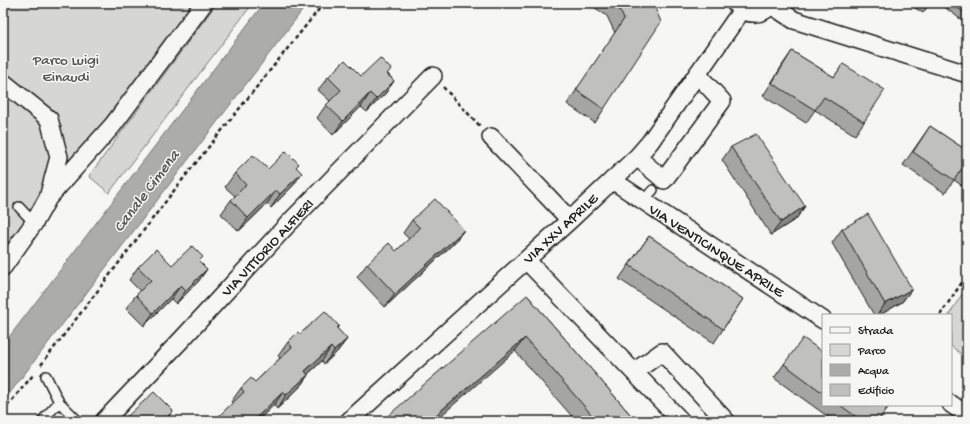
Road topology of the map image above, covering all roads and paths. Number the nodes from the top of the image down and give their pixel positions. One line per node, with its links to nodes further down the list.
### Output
1 (204, 3): 12 (street)
2 (324, 3): 25 (path)
3 (772, 4): 4 (street); 6 (street)
4 (739, 7): 5 (street, VIA XXV APRILE)
5 (697, 74): 10 (street, VIA XXV APRILE); 10 (street, VIA VENTICINQUE APRILE)
6 (967, 74)
7 (433, 76): 9 (path); 30 (street, VIA VITTORIO ALFIERI)
8 (3, 82): 12 (street)
9 (492, 137): 14 (street)
10 (637, 157): 11 (street, VIA XXV APRILE)
11 (612, 180): 14 (street, VIA XXV APRILE); 20 (street, VIA VENTICINQUE APRILE)
12 (48, 198): 15 (street)
13 (19, 206): 15 (lane)
14 (570, 220): 16 (street, VIA XXV APRILE)
15 (34, 223): 17 (street)
16 (526, 260): 21 (street); 31 (street, VIA XXV APRILE)
17 (3, 267)
18 (967, 275): 19 (path)
19 (941, 314)
20 (822, 319)
21 (634, 372): 27 (street); 32 (street)
22 (46, 376): 23 (lane)
23 (59, 402): 28 (lane); 29 (lane)
24 (952, 405): 26 (street)
25 (3, 411)
26 (967, 415)
27 (718, 418)
28 (42, 421)
29 (78, 421)
30 (104, 421)
31 (349, 421)
32 (681, 421)

